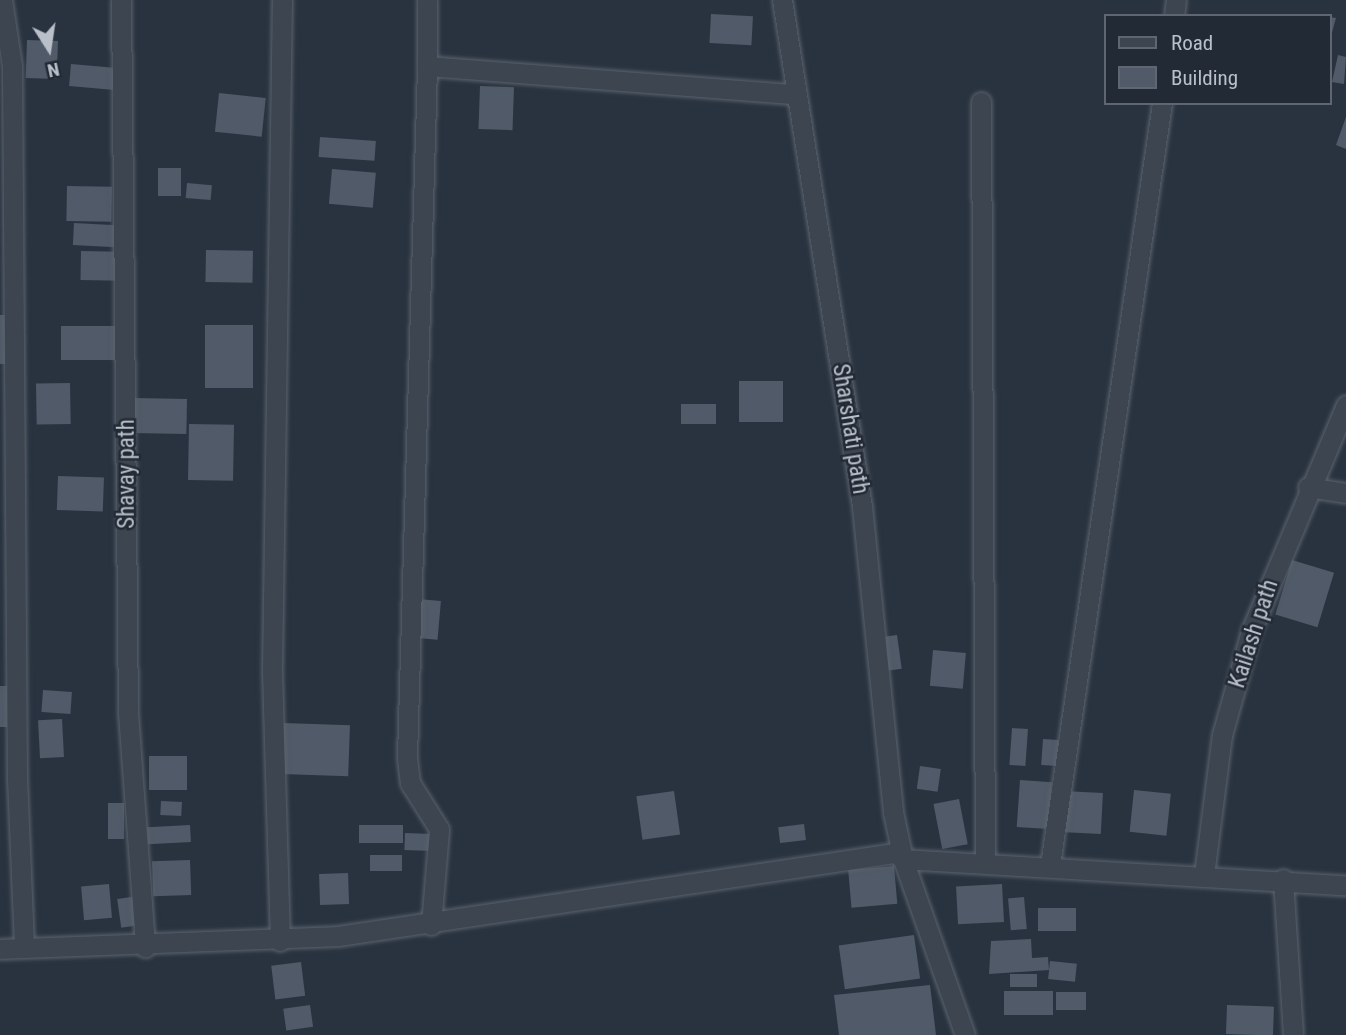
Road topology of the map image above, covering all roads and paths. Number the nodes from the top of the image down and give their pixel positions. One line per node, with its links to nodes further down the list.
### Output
1 (2, 0): 21 (street)
2 (121, 0): 22 (street, Shavay path)
3 (282, 0): 20 (street)
4 (427, 0): 6 (street)
5 (782, 0): 7 (street, Sharshati path)
6 (427, 66): 7 (street); 19 (street)
7 (795, 94): 13 (street, Sharshati path)
8 (981, 102): 14 (street)
9 (1162, 105): 15 (street)
10 (1346, 405): 11 (street, Kailash path)
11 (1308, 487): 12 (street); 16 (street, Kailash path)
12 (1346, 493)
13 (903, 859): 14 (street); 19 (street); 24 (street, Sharshati path)
14 (985, 860): 15 (street)
15 (1051, 865): 16 (street)
16 (1204, 875): 17 (street)
17 (1283, 879): 18 (street); 25 (street)
18 (1346, 885)
19 (431, 925): 20 (street)
20 (280, 941): 22 (street)
21 (24, 947): 22 (street); 23 (street)
22 (145, 947)
23 (0, 949)
24 (965, 1035)
25 (1293, 1035)

